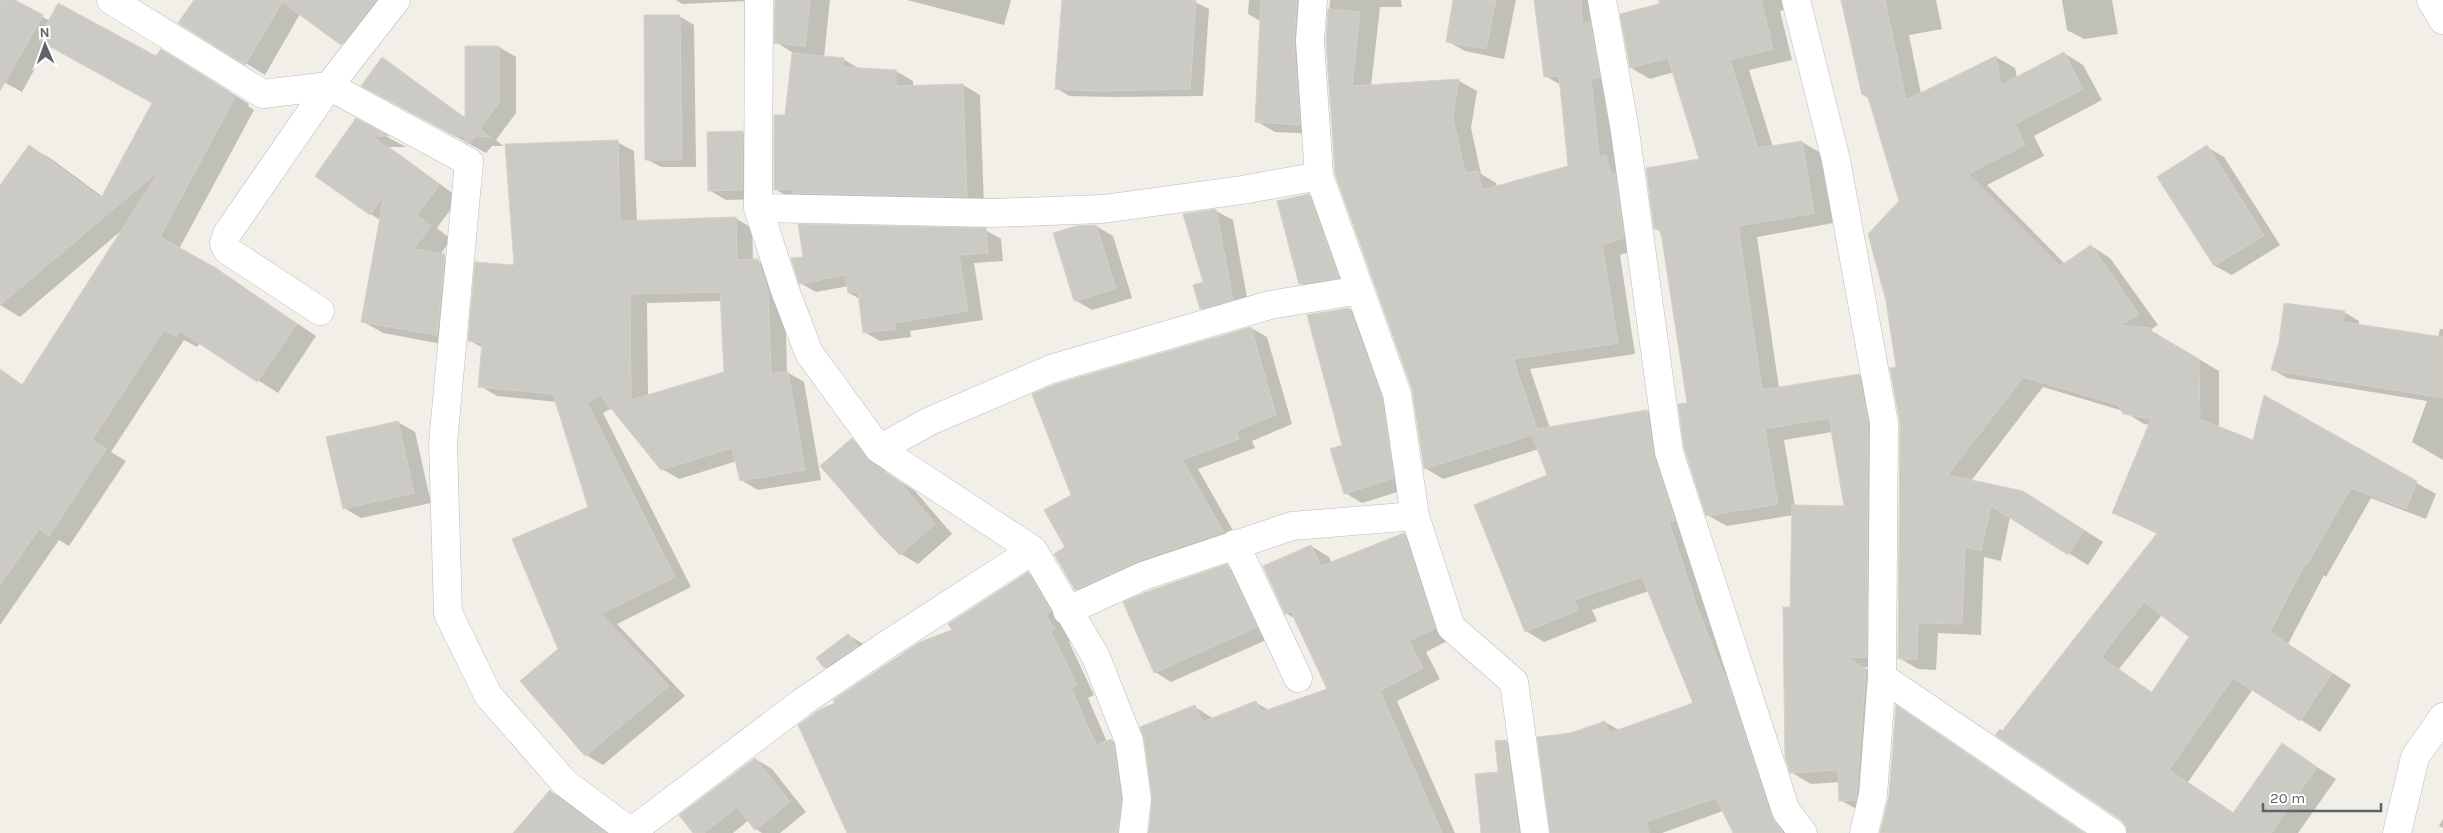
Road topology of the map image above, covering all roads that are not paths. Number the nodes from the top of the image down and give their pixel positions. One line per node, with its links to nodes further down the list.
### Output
1 (111, 0): 9 (street)
2 (396, 0): 9 (street)
3 (758, 0): 11 (street)
4 (1313, 0): 10 (street)
5 (1602, 0): 25 (street)
6 (1796, 0): 19 (street)
7 (2431, 0): 8 (street)
8 (2443, 20)
9 (329, 86): 13 (street); 22 (street)
10 (1319, 176): 11 (street); 12 (street)
11 (758, 208): 14 (street)
12 (1360, 290): 14 (street); 15 (street)
13 (320, 311)
14 (879, 449): 17 (street)
15 (1415, 516): 16 (street); 24 (street)
16 (1235, 544): 18 (street); 20 (street)
17 (1033, 550): 18 (street); 22 (street)
18 (1066, 611): 23 (street)
19 (1882, 677): 26 (street); 27 (street)
20 (1298, 678)
21 (2443, 717): 28 (street)
22 (631, 832)
23 (1133, 833)
24 (1535, 833)
25 (1804, 833)
26 (1864, 833)
27 (2112, 833)
28 (2397, 833)

